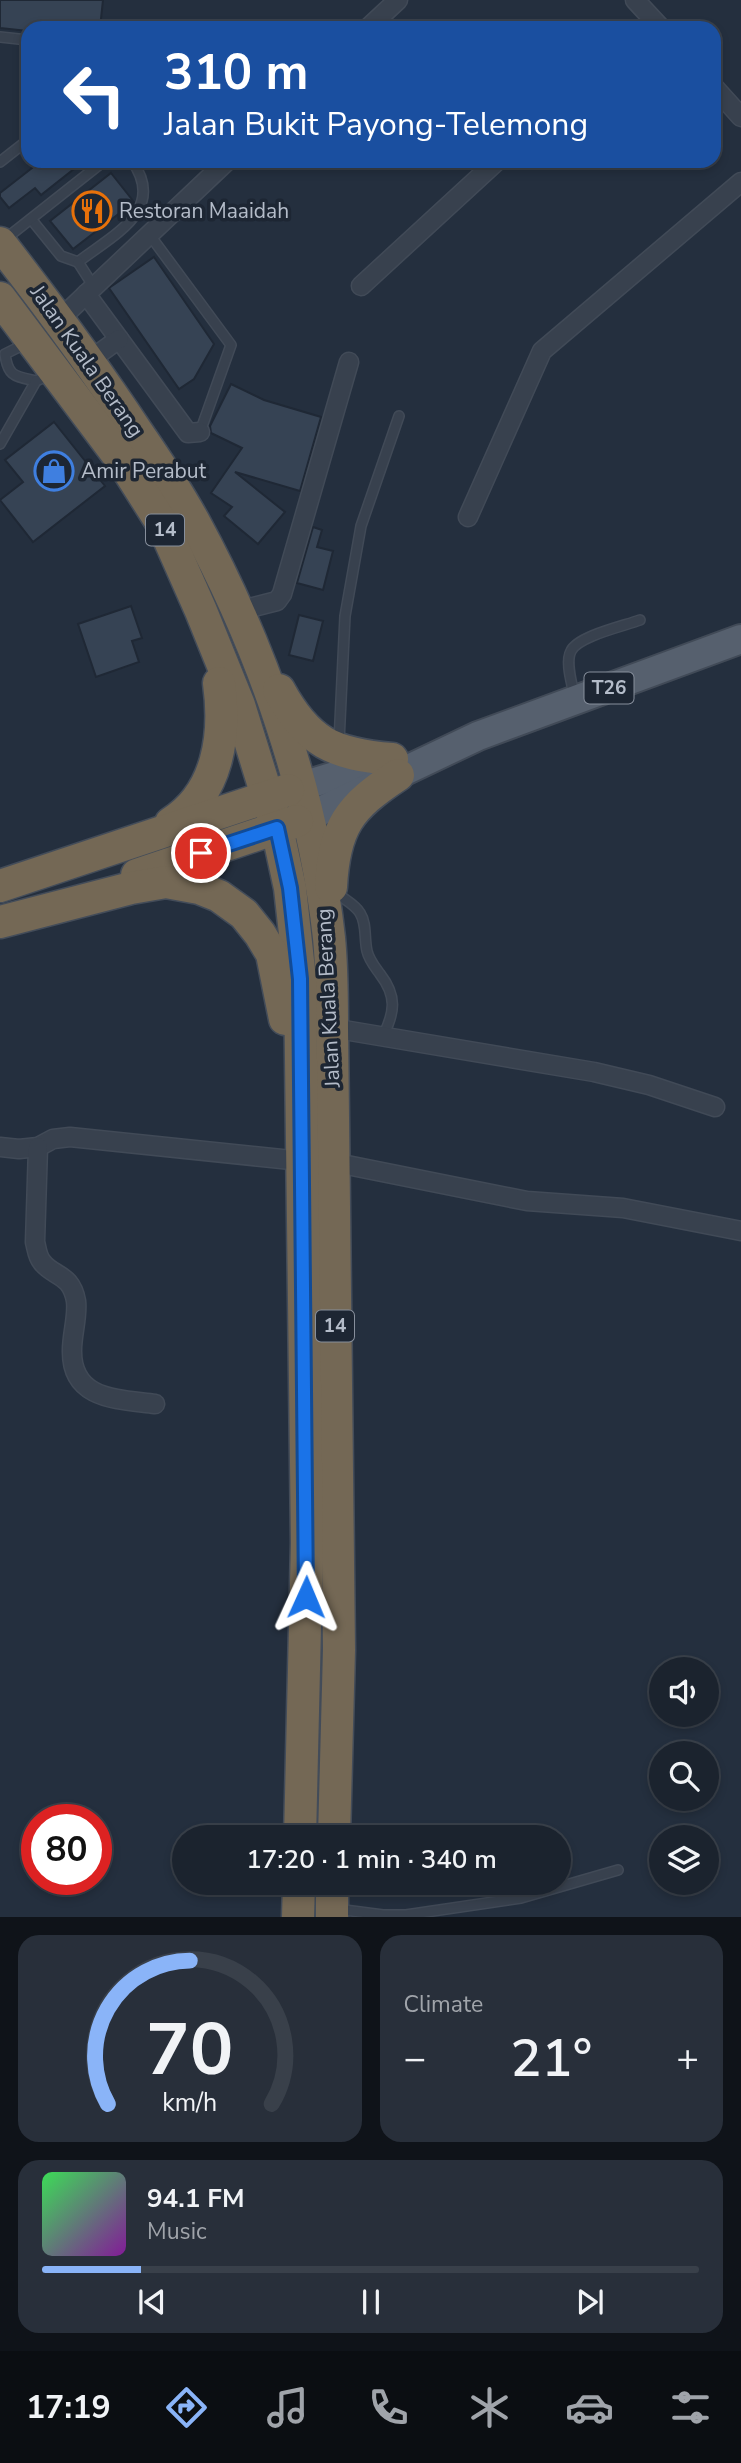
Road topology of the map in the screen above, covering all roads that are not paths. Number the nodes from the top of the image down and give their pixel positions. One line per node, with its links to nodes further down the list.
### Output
1 (635, 0): 4 (street)
2 (393, 2): 3 (street)
3 (375, 21)
4 (648, 21)
5 (0, 37): 6 (lane)
6 (21, 39)
7 (721, 95): 8 (street)
8 (741, 117)
9 (21, 146): 10 (lane)
10 (0, 162)
11 (95, 168): 16 (lane)
12 (137, 168): 19 (lane)
13 (220, 168): 17 (street)
14 (489, 168): 20 (street)
15 (741, 182): 33 (street)
16 (31, 219): 18 (lane); 19 (lane)
17 (149, 234): 21 (street); 31 (lane)
18 (0, 243): 23 (highway, Jalan Kuala Berang / 14)
19 (78, 262): 21 (lane)
20 (361, 286)
21 (90, 290): 23 (street); 24 (street)
22 (0, 298): 25 (highway, Jalan Kuala Berang / 14)
23 (60, 319): 27 (highway, Jalan Kuala Berang / 14)
24 (119, 339): 27 (street); 31 (street)
25 (33, 340): 26 (lane); 29 (highway, Jalan Kuala Berang / 14)
26 (3, 353): 29 (lane)
27 (90, 360): 34 (highway, Jalan Kuala Berang / 14)
28 (349, 362): 34 (street)
29 (46, 377): 32 (lane); 36 (highway, Jalan Kuala Berang / 14)
30 (399, 415): 39 (lane)
31 (200, 432)
32 (0, 444)
33 (468, 517)
34 (238, 611): 39 (highway); 41 (highway, Jalan Kuala Berang / 14)
35 (640, 620): 38 (lane)
36 (207, 624): 42 (highway, Jalan Kuala Berang / 14); 45 (highway)
37 (741, 639): 38 (main road, T26)
38 (575, 700): 40 (main road, T26)
39 (338, 750): 40 (highway)
40 (395, 767): 41 (main road); 43 (main road); 47 (highway)
41 (299, 787): 42 (highway); 43 (highway, Jalan Kuala Berang / 14)
42 (268, 797): 44 (highway, Jalan Kuala Berang / 14); 45 (highway)
43 (308, 817): 44 (highway); 49 (highway, Jalan Kuala Berang / 14)
44 (277, 828): 48 (highway); 53 (highway, Jalan Kuala Berang / 14)
45 (152, 835): 46 (highway)
46 (0, 886)
47 (331, 887): 49 (highway); 51 (lane)
48 (0, 921): 53 (highway)
49 (329, 941): 50 (highway, Jalan Kuala Berang / 14)
50 (332, 1028): 51 (street); 57 (highway, Jalan Kuala Berang / 14)
51 (383, 1035): 52 (street)
52 (715, 1107)
53 (302, 1121): 56 (highway, Jalan Kuala Berang / 14)
54 (0, 1147): 55 (street)
55 (38, 1147): 56 (street); 59 (street)
56 (301, 1161): 60 (highway, Jalan Kuala Berang / 14)
57 (332, 1162): 58 (street); 61 (highway, Jalan Kuala Berang / 14)
58 (741, 1231)
59 (155, 1404)
60 (300, 1825)
61 (334, 1825)
62 (618, 1870): 64 (lane)
63 (299, 1895): 65 (highway)
64 (332, 1903)
65 (298, 1917)

